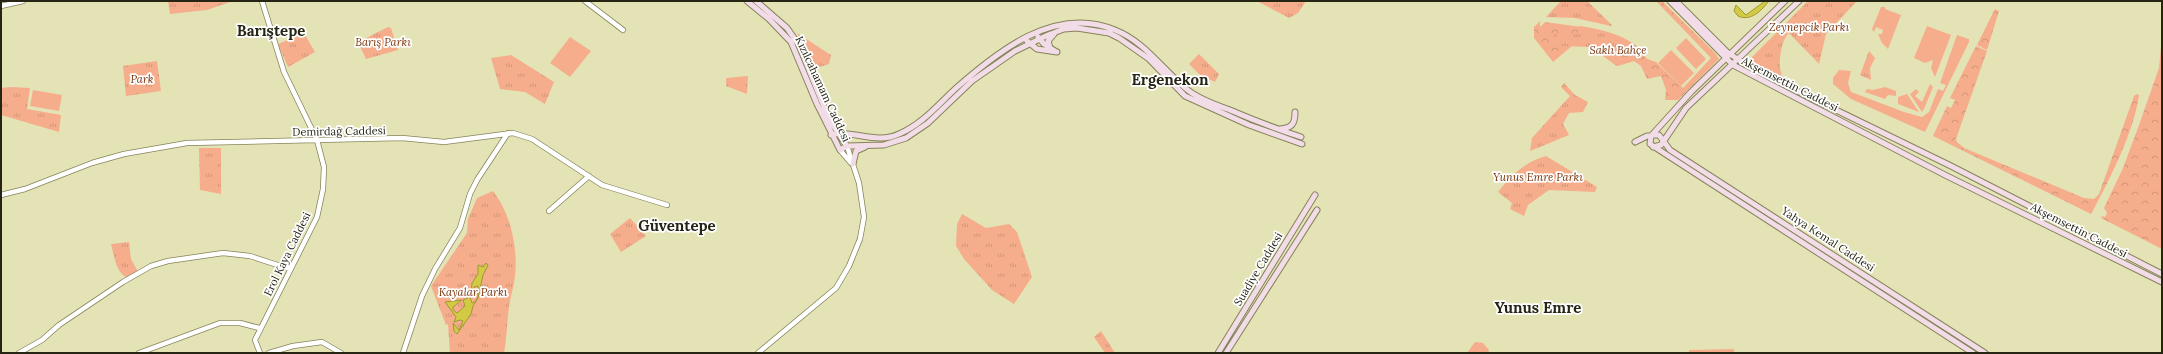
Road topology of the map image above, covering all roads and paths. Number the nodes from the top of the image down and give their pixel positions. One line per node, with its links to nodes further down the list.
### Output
1 (23, 1): 10 (street)
2 (262, 1): 34 (street, Erol Kaya Caddesi)
3 (585, 1): 11 (street)
4 (747, 1): 31 (main road, Kızılcahamam Caddesi)
5 (756, 1): 29 (main road, Kızılcahamam Caddesi)
6 (1670, 1): 21 (main road)
7 (1676, 1): 20 (main road)
8 (1785, 1): 20 (main road)
9 (1799, 1): 22 (main road)
10 (1, 6)
11 (623, 30)
12 (1036, 33): 14 (main road, Kızılcahamam Caddesi); 15 (main road); 24 (main road, Kızılcahamam Caddesi)
13 (1055, 33): 15 (main road, Kızılcahamam Caddesi); 17 (main road); 25 (main road, Kızılcahamam Caddesi)
14 (1025, 38): 16 (main road); 26 (main road, Kızılcahamam Caddesi)
15 (1039, 39): 16 (main road, Kızılcahamam Caddesi); 17 (main road)
16 (1029, 43): 18 (main road); 19 (main road, Kızılcahamam Caddesi)
17 (1050, 48): 18 (main road)
18 (1037, 49): 19 (main road)
19 (1015, 51): 26 (main road, Kızılcahamam Caddesi)
20 (1732, 54): 21 (main road); 22 (main road)
21 (1726, 59): 23 (main road); 32 (main road)
22 (1738, 60): 23 (main road, Akşemsettin Caddesi); 49 (main road, Akşemsettin Caddesi)
23 (1733, 65): 35 (main road); 50 (main road, Akşemsettin Caddesi)
24 (1180, 84): 25 (main road); 28 (main road, Kızılcahamam Caddesi)
25 (1180, 92): 36 (main road, Kızılcahamam Caddesi)
26 (941, 107): 29 (main road, Kızılcahamam Caddesi); 38 (main road, Kızılcahamam Caddesi)
27 (1295, 112): 28 (main road)
28 (1278, 129): 33 (main road, Kızılcahamam Caddesi)
29 (840, 132): 31 (main road); 37 (main road)
30 (508, 133): 34 (street, Demirdağ Caddesi); 42 (street, Demirdağ Caddesi); 59 (street)
31 (831, 135): 40 (main road, Kızılcahamam Caddesi)
32 (1652, 136): 35 (main road); 39 (main road); 39 (main road, Yahya Kemal Caddesi)
33 (1301, 137)
34 (317, 140): 43 (street, Demirdağ Caddesi); 48 (street, Erol Kaya Caddesi)
35 (1662, 141): 39 (main road); 64 (main road, Yahya Kemal Caddesi)
36 (1302, 144)
37 (848, 146): 38 (main road, Kızılcahamam Caddesi); 40 (main road, Kızılcahamam Caddesi); 41 (street)
38 (867, 146): 41 (main road)
39 (1653, 146): 63 (main road, Yahya Kemal Caddesi)
40 (840, 150): 41 (street)
41 (853, 164): 60 (street)
42 (589, 176): 45 (street, Demirdağ Caddesi); 47 (street)
43 (1, 195)
44 (1315, 195): 61 (main road, Suadiye Caddesi)
45 (667, 204)
46 (1317, 210): 62 (main road, Suadiye Caddesi)
47 (549, 211)
48 (290, 269): 51 (street, Erol Kaya Caddesi); 53 (street)
49 (2162, 274)
50 (2162, 282)
51 (259, 328): 54 (street); 55 (street, Erol Kaya Caddesi)
52 (333, 347): 56 (street); 57 (street); 58 (street)
53 (19, 353)
54 (139, 353)
55 (260, 353)
56 (269, 353)
57 (335, 353)
58 (341, 353)
59 (403, 353)
60 (758, 353)
61 (1218, 353)
62 (1226, 353)
63 (1973, 353)
64 (1985, 353)

